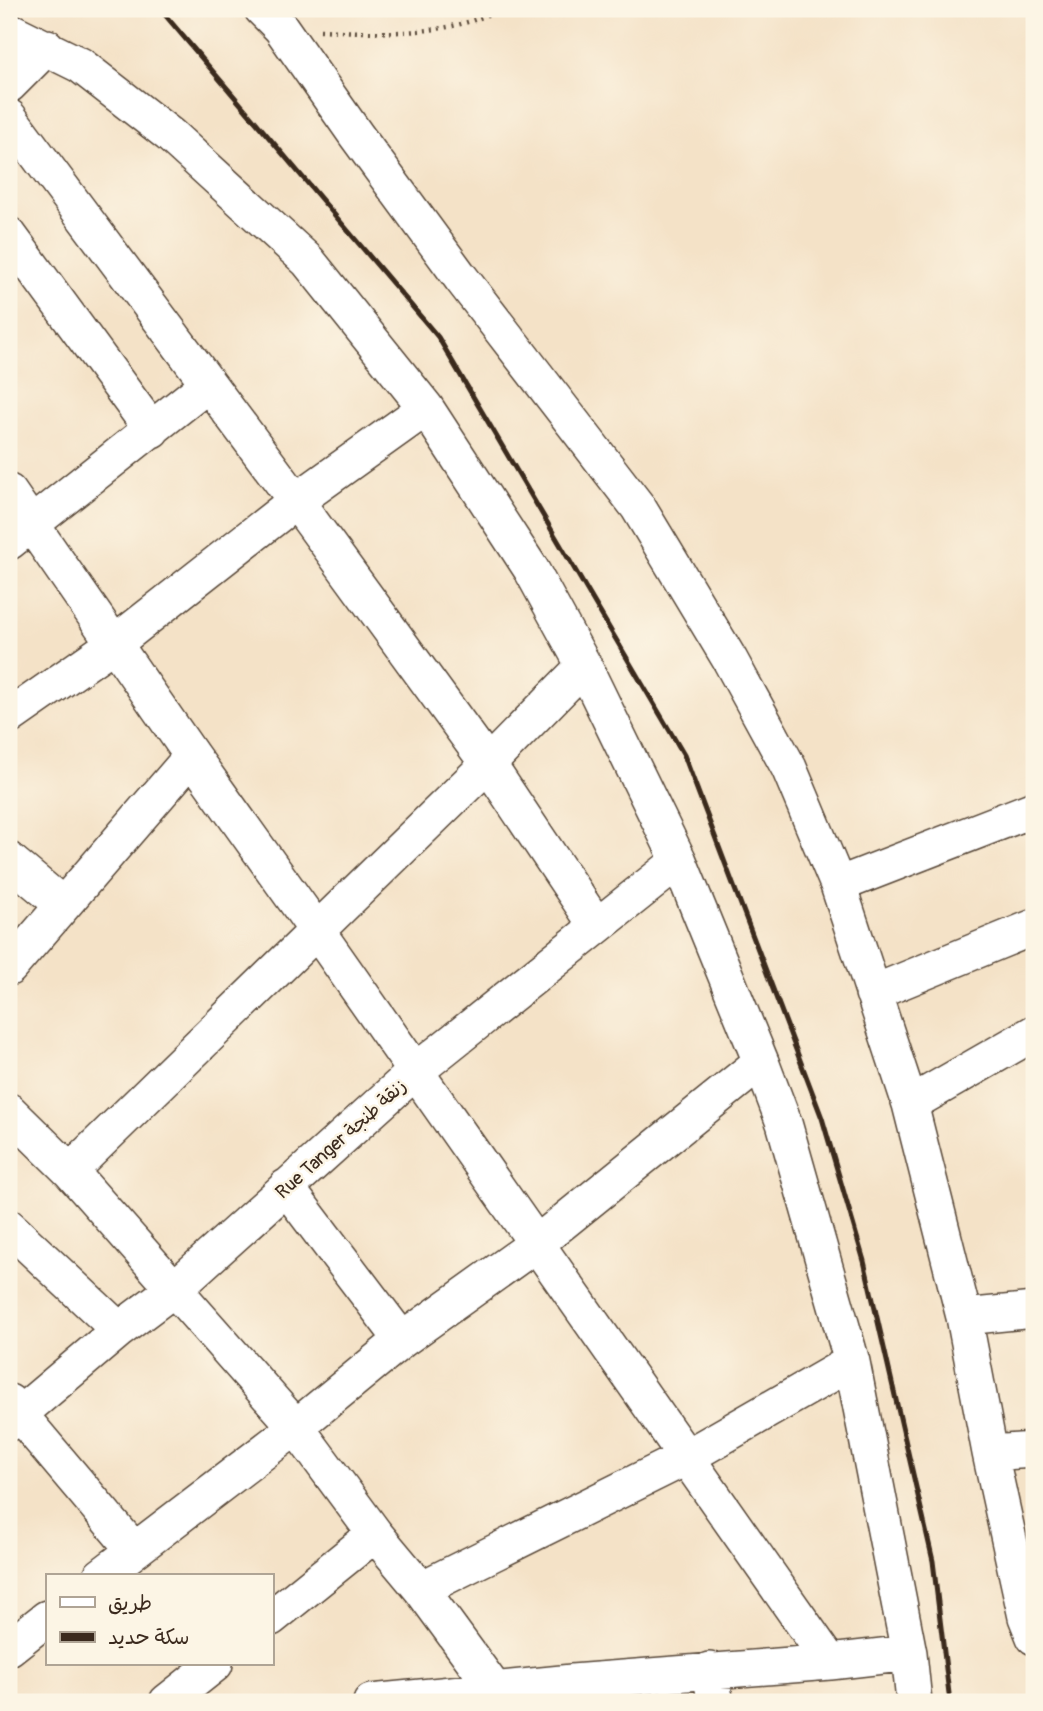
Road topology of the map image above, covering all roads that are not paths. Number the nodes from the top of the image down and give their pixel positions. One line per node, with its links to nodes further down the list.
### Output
1 (271, 18): 21 (street)
2 (9, 30): 3 (street)
3 (47, 47): 4 (street); 8 (street)
4 (9, 85)
5 (9, 117): 7 (street)
6 (9, 235): 9 (street)
7 (208, 384): 9 (street); 11 (street)
8 (426, 408): 11 (street); 14 (street)
9 (152, 430): 12 (street)
10 (9, 492): 12 (street)
11 (296, 501): 13 (street); 17 (street)
12 (20, 534): 13 (street)
13 (114, 643): 15 (street); 16 (street)
14 (584, 666): 17 (street); 20 (street)
15 (9, 717)
16 (192, 756): 22 (street); 25 (street)
17 (488, 764): 23 (street); 25 (street)
18 (1034, 809): 21 (street)
19 (9, 860): 22 (street)
20 (679, 861): 23 (street, Rue Tanger زنقة طنجة); 29 (street)
21 (838, 886): 27 (street)
22 (63, 905): 26 (street)
23 (596, 925): 30 (street, Rue Tanger زنقة طنجة)
24 (1034, 927): 27 (street)
25 (317, 931): 30 (street); 33 (street)
26 (9, 968)
27 (873, 993): 31 (street)
28 (1034, 1033): 31 (street)
29 (761, 1062): 36 (street); 42 (street)
30 (416, 1071): 34 (street, Rue Tanger زنقة طنجة); 36 (street)
31 (910, 1104): 39 (street)
32 (9, 1111): 33 (street)
33 (70, 1171): 37 (street)
34 (286, 1188): 37 (street, Rue Tanger زنقة طنجة); 41 (street)
35 (9, 1227): 40 (street)
36 (536, 1244): 41 (street); 47 (street)
37 (175, 1288): 40 (street, Rue Tanger زنقة طنجة); 44 (street)
38 (1034, 1310): 39 (street)
39 (964, 1317): 46 (street)
40 (119, 1330): 43 (street, Rue Tanger زنقة طنجة)
41 (402, 1340): 44 (street)
42 (852, 1362): 47 (street); 56 (street)
43 (12, 1413): 49 (street)
44 (296, 1427): 48 (street); 49 (street)
45 (1034, 1450): 46 (street)
46 (990, 1453): 54 (street)
47 (685, 1458): 51 (street); 57 (street)
48 (375, 1534): 51 (street); 52 (street)
49 (134, 1550): 50 (street)
50 (104, 1574)
51 (421, 1589): 60 (street)
52 (273, 1616)
53 (46, 1619): 55 (street)
54 (1034, 1637)
55 (9, 1648)
56 (909, 1653): 57 (street); 64 (street)
57 (830, 1662): 59 (street)
58 (212, 1666): 62 (street)
59 (712, 1686): 61 (street)
60 (495, 1690): 61 (street); 63 (street)
61 (575, 1692)
62 (167, 1702)
63 (371, 1702)
64 (914, 1702)

